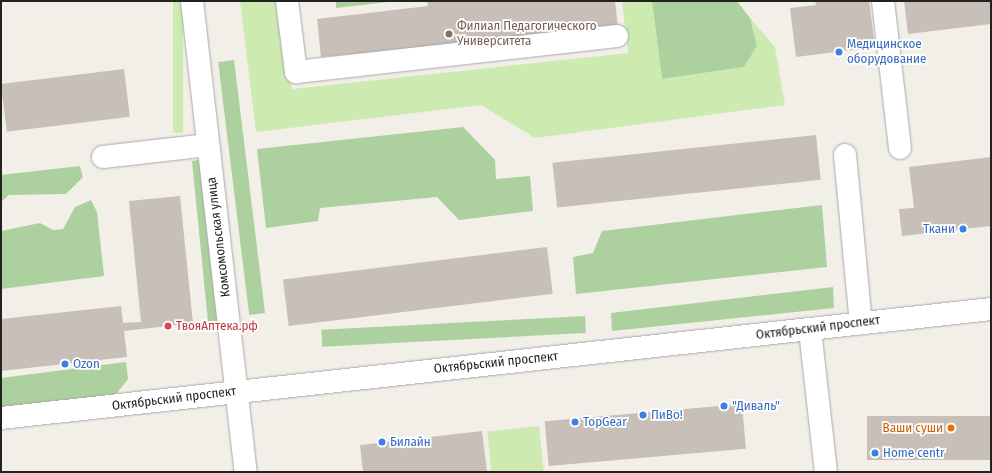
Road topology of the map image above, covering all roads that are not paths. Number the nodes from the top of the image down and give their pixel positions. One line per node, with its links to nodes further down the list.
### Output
1 (192, 1): 5 (street, Комсомольская улица)
2 (287, 1): 4 (street)
3 (883, 1): 6 (street)
4 (617, 36)
5 (208, 145): 8 (street); 12 (street, Комсомольская улица)
6 (900, 148)
7 (845, 155): 10 (street)
8 (103, 157)
9 (991, 309): 10 (street, Октябрьский проспект)
10 (861, 323): 11 (street, Октябрьский проспект)
11 (810, 330): 12 (street, Октябрьский проспект); 15 (street)
12 (236, 391): 13 (street, Октябрьский проспект); 14 (street, Комсомольская улица)
13 (1, 418)
14 (246, 472)
15 (826, 472)

